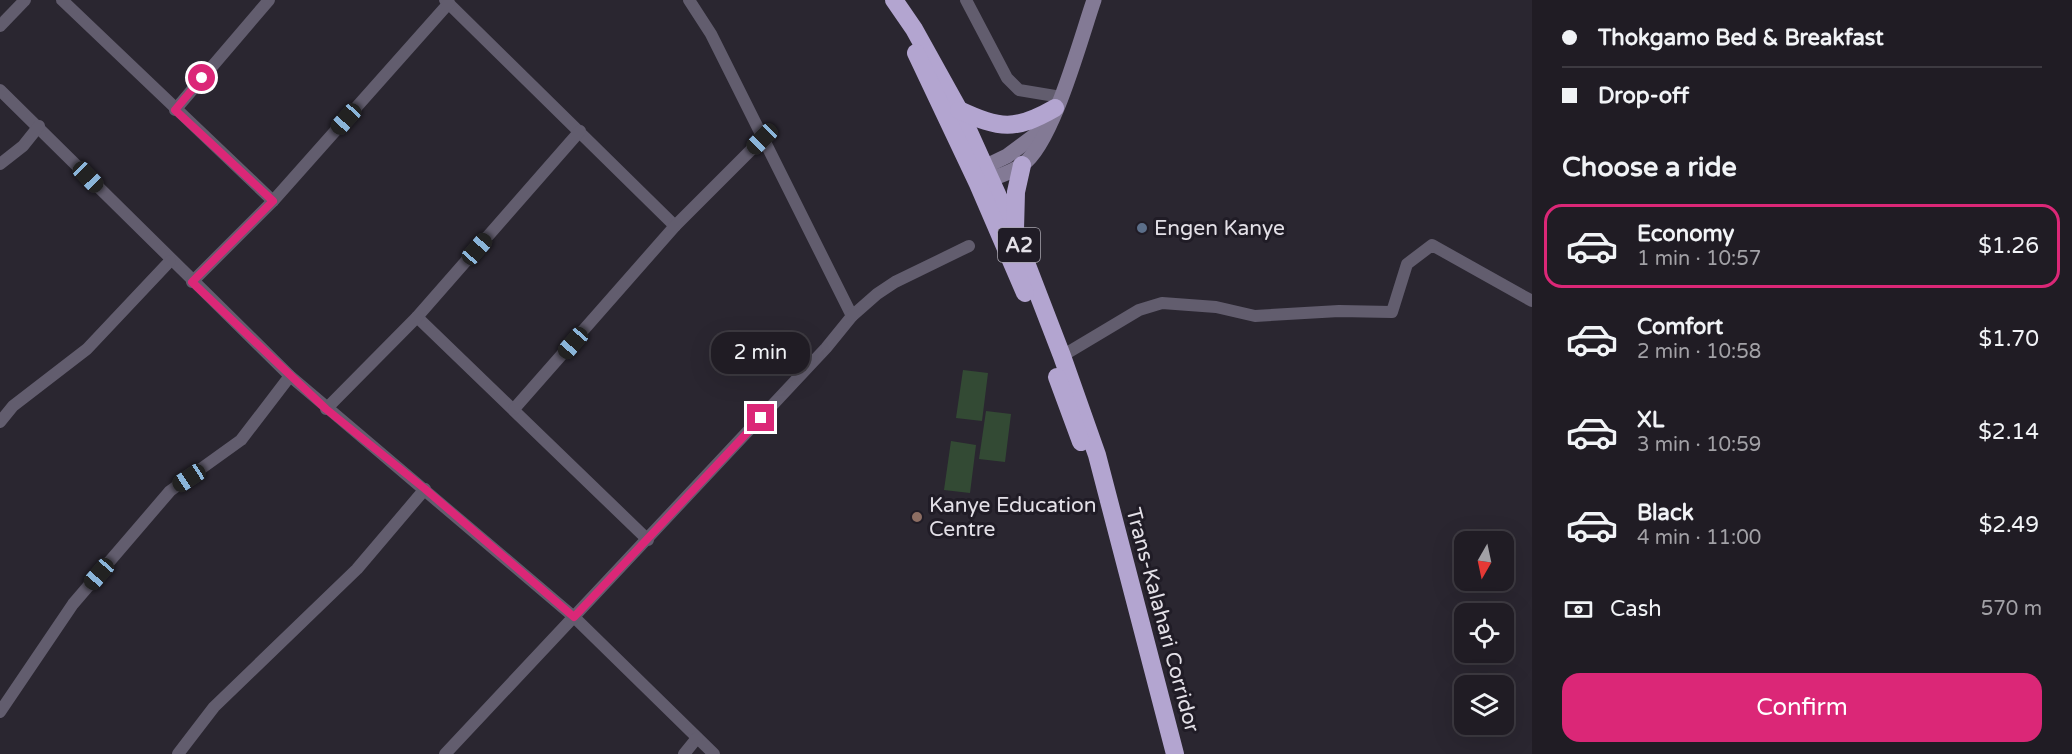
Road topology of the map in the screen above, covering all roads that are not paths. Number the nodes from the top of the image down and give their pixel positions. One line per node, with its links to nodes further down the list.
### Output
1 (25, 0): 9 (street)
2 (62, 0): 12 (street)
3 (269, 0): 12 (street)
4 (689, 0): 16 (street)
5 (966, 0): 11 (street)
6 (1094, 0): 11 (street)
7 (447, 2): 15 (street); 20 (street)
8 (896, 3): 13 (highway, Trans-Kalahari Corridor / A2); 19 (highway, Trans-Kalahari Corridor / A2)
9 (0, 26)
10 (0, 90): 14 (street)
11 (1056, 109): 13 (highway); 18 (street); 19 (street)
12 (175, 110): 20 (street)
13 (959, 110): 19 (highway, Trans-Kalahari Corridor / A2)
14 (39, 126): 17 (street); 24 (street)
15 (580, 131): 21 (street); 28 (street)
16 (762, 139): 21 (street); 27 (street)
17 (0, 164)
18 (1022, 165): 19 (street); 22 (highway)
19 (981, 176): 22 (highway, Trans-Kalahari Corridor / A2); 35 (highway, Trans-Kalahari Corridor / A2)
20 (273, 201): 25 (street)
21 (675, 226): 32 (street)
22 (1015, 234): 29 (highway, Trans-Kalahari Corridor / A2)
23 (969, 246): 27 (street)
24 (170, 261): 25 (street); 33 (street)
25 (192, 282): 30 (street)
26 (1532, 301): 29 (street)
27 (852, 316): 36 (street)
28 (417, 317): 31 (street); 32 (street)
29 (1062, 356): 35 (highway, Trans-Kalahari Corridor / A2)
30 (290, 376): 31 (street); 38 (street)
31 (326, 409): 34 (street)
32 (514, 409): 36 (street)
33 (0, 422)
34 (425, 489): 37 (street); 40 (street)
35 (1107, 498): 44 (highway, Trans-Kalahari Corridor / A2)
36 (648, 540): 37 (street)
37 (574, 617): 39 (street); 41 (street)
38 (0, 712)
39 (697, 738): 42 (street); 43 (street)
40 (178, 754)
41 (445, 754)
42 (684, 754)
43 (714, 754)
44 (1175, 754)

